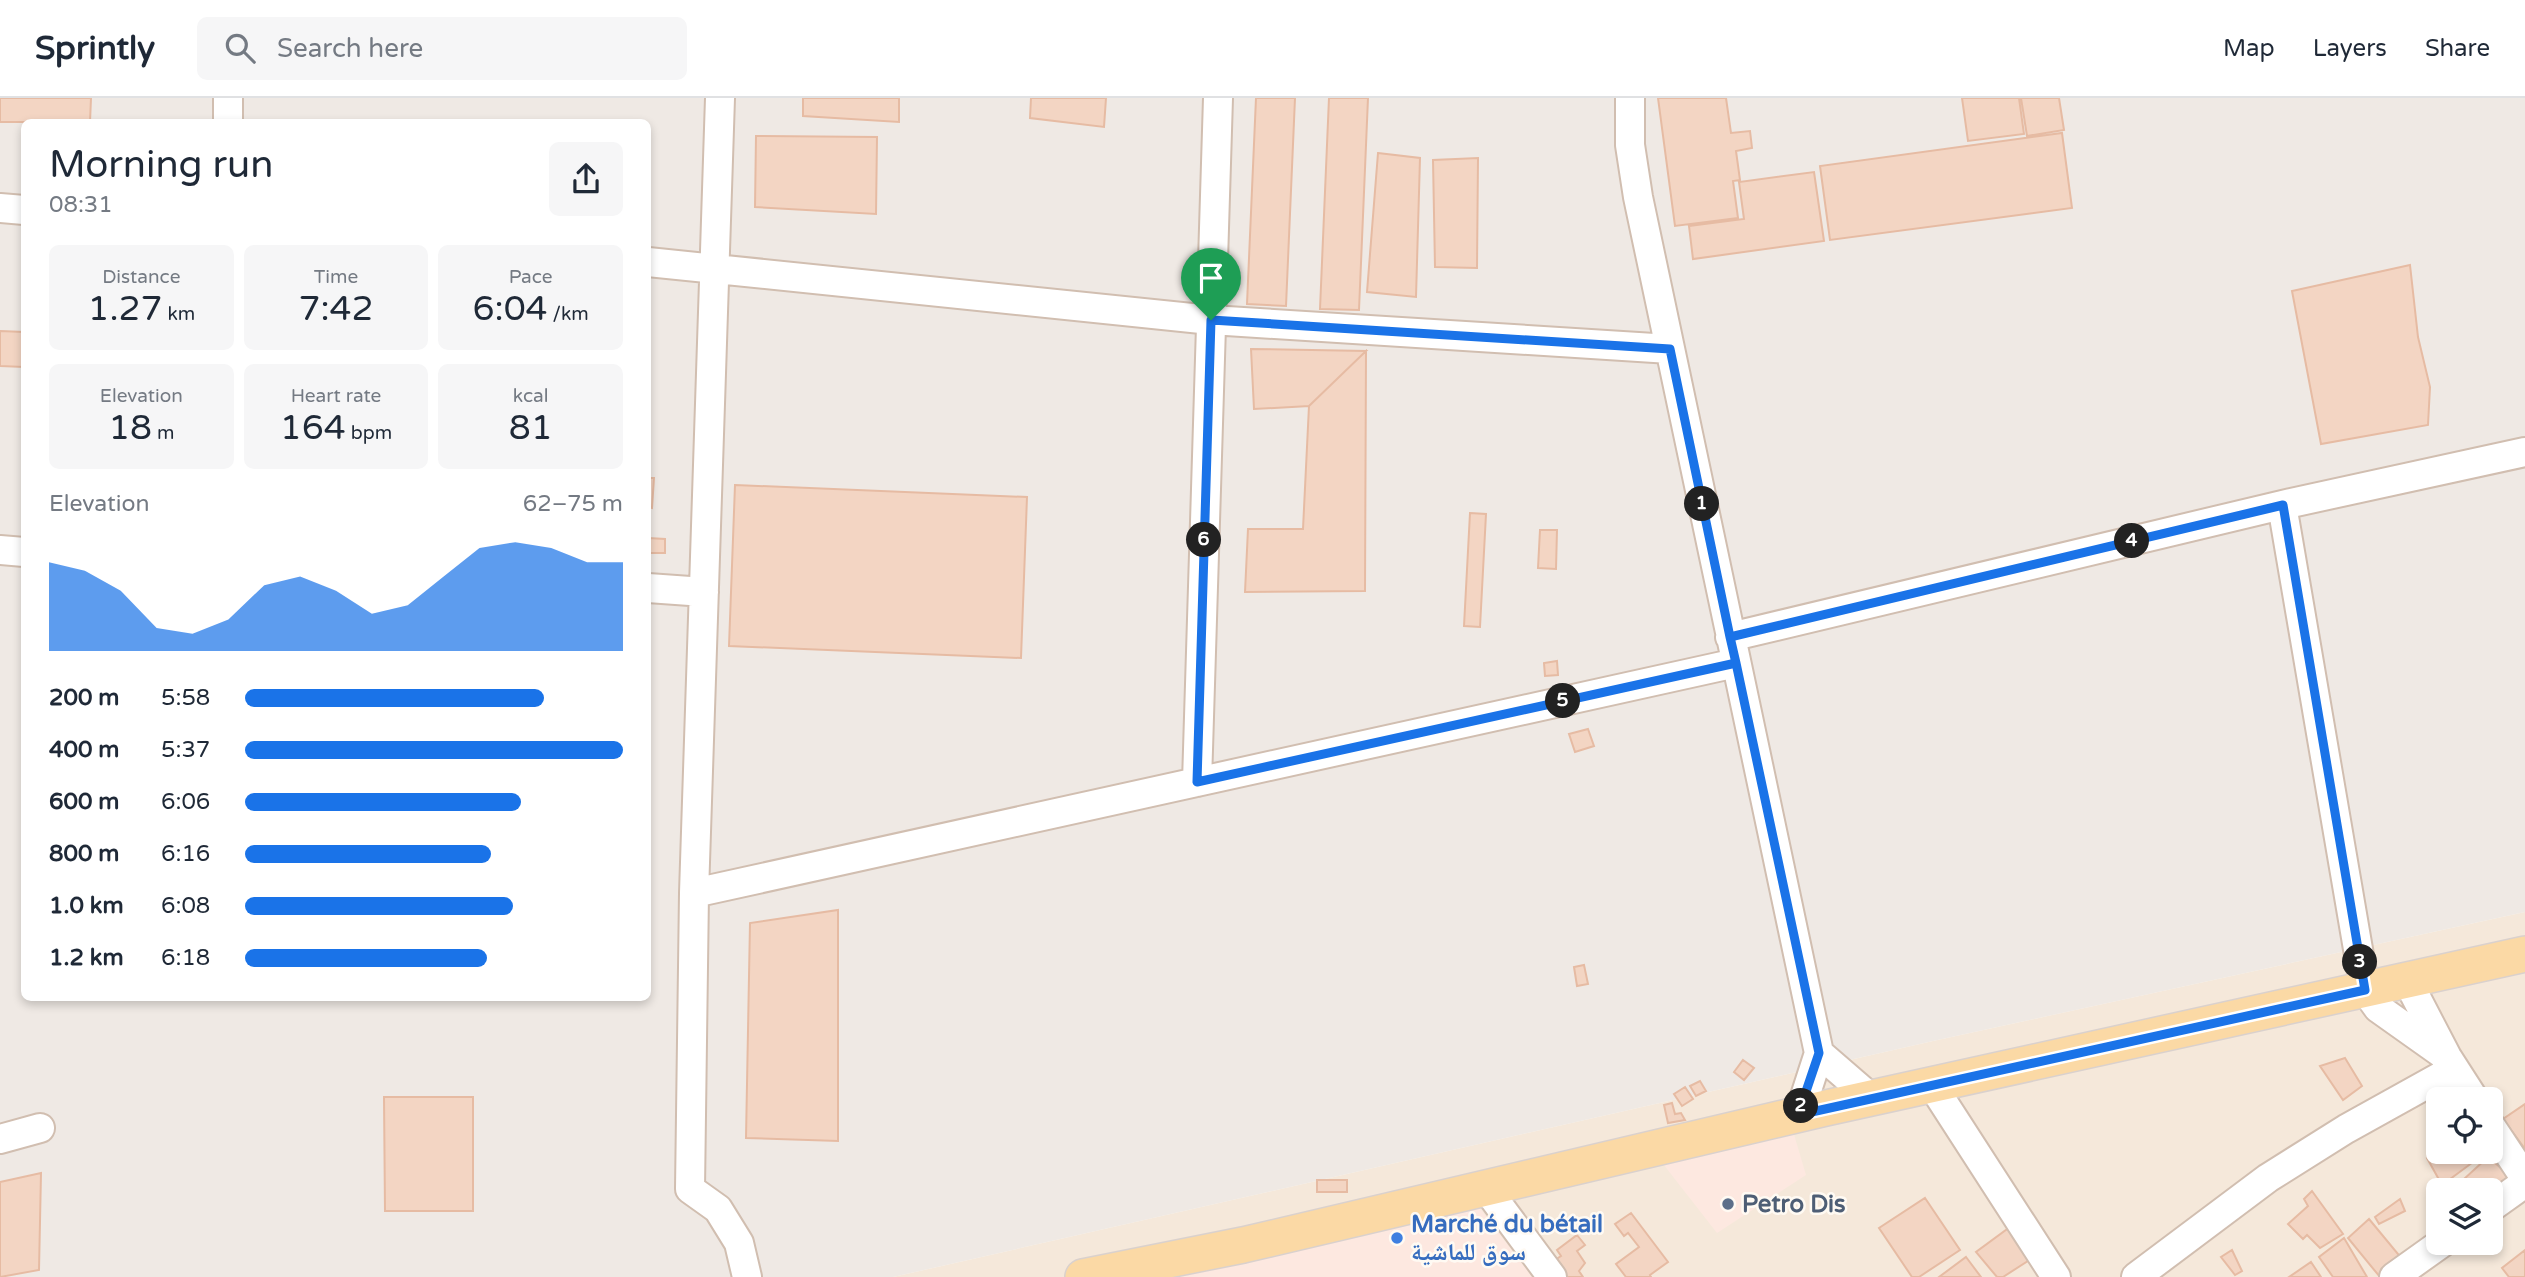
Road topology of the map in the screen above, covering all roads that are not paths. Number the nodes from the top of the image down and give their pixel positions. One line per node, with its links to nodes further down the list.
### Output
1 (228, 98): 5 (street)
2 (720, 98): 9 (street)
3 (1218, 98): 10 (street)
4 (1630, 98): 11 (street)
5 (228, 119)
6 (0, 208): 7 (street)
7 (21, 210)
8 (651, 262): 9 (street)
9 (715, 267): 10 (street); 17 (street)
10 (1211, 320): 11 (street); 19 (street)
11 (1670, 349): 18 (street)
12 (2525, 452): 13 (street)
13 (2283, 505): 18 (street); 23 (street)
14 (0, 550): 15 (street)
15 (21, 552)
16 (651, 588): 17 (street)
17 (704, 592): 20 (street)
18 (1733, 650): 19 (street); 24 (street)
19 (1197, 782): 20 (street)
20 (694, 893): 38 (street)
21 (2525, 954): 22 (main road)
22 (2407, 980): 23 (main road); 25 (street)
23 (2365, 990): 25 (street); 26 (main road)
24 (1819, 1053): 28 (street); 29 (street)
25 (2450, 1063): 27 (street); 42 (street)
26 (1932, 1084): 28 (main road); 41 (street)
27 (2465, 1087)
28 (1871, 1098): 29 (main road)
29 (1798, 1115): 34 (main road)
30 (40, 1128): 31 (street)
31 (0, 1139)
32 (2503, 1145): 33 (street)
33 (2525, 1180): 35 (street)
34 (1486, 1188): 39 (main road); 40 (street)
35 (2503, 1198)
36 (2428, 1255): 37 (street)
37 (2407, 1273)
38 (747, 1277)
39 (1083, 1277)
40 (1552, 1277)
41 (2056, 1277)
42 (2136, 1277)

